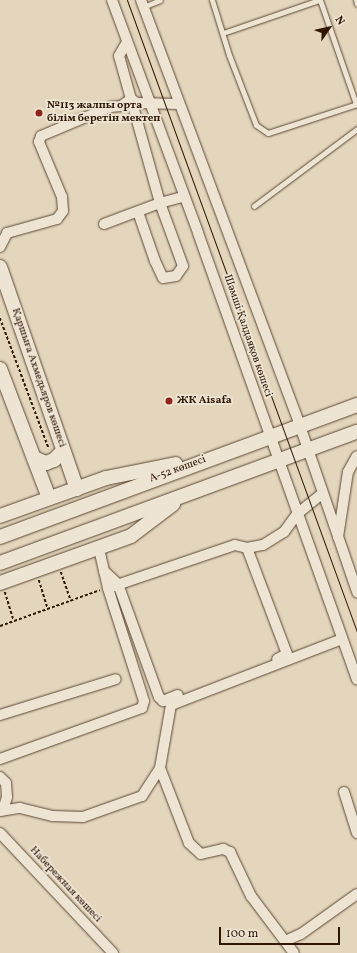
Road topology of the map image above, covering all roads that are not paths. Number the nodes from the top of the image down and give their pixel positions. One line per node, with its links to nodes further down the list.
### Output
1 (112, 0): 9 (street, Шәмші Қалдаяқов көшесі)
2 (160, 0): 6 (lane)
3 (212, 0): 8 (lane)
4 (319, 0): 8 (lane); 13 (lane)
5 (356, 0): 7 (lane)
6 (142, 3): 12 (street, Шәмші Қалдаяқов көшесі)
7 (357, 4)
8 (223, 33): 13 (lane)
9 (127, 42): 10 (street); 11 (street, Шәмші Қалдаяқов көшесі)
10 (131, 99): 11 (street); 16 (street); 20 (street)
11 (150, 104): 12 (street); 15 (street, Шәмші Қалдаяқов көшесі)
12 (179, 104): 24 (street, Шәмші Қалдаяқов көшесі)
13 (356, 104)
14 (357, 129): 17 (lane)
15 (183, 197): 16 (street); 26 (street, Шәмші Қалдаяқов көшесі)
16 (160, 203): 18 (street); 18 (street)
17 (254, 206)
18 (138, 212): 19 (street)
19 (104, 224)
20 (0, 247)
21 (0, 266): 29 (street, Қаршыға Ахмедьяров көшесі)
22 (0, 369): 31 (street)
23 (357, 405): 24 (street, А-52 көшесі)
24 (300, 426): 26 (street, А-52 көшесі); 28 (street, Шәмші Қалдаяқов көшесі)
25 (357, 432): 28 (street)
26 (271, 437): 27 (street, А-52 көшесі); 32 (street, Шәмші Қалдаяқов көшесі)
27 (236, 449): 33 (street); 39 (street, А-52 көшесі)
28 (308, 451): 32 (street); 34 (street, Шәмші Қалдаяқов көшесі)
29 (58, 456): 31 (street); 33 (street, Қаршыға Ахмедьяров көшесі)
30 (357, 456): 40 (street)
31 (34, 458): 36 (street)
32 (279, 460): 35 (street); 37 (street, Шәмші Қалдаяқов көшесі)
33 (77, 488): 36 (street)
34 (322, 494): 37 (street); 40 (street, Шәмші Қалдаяқов көшесі)
35 (183, 496): 41 (street); 43 (street)
36 (49, 498): 38 (street)
37 (297, 514): 42 (street); 49 (street, Шәмші Қалдаяқов көшесі)
38 (0, 516)
39 (0, 537)
40 (338, 539): 48 (street, Шәмші Қалдаяқов көшесі)
41 (99, 548): 44 (street); 45 (street)
42 (247, 548): 46 (street); 46 (street)
43 (0, 563)
44 (104, 571): 46 (street); 47 (street)
45 (1, 582)
46 (118, 584): 47 (street)
47 (108, 588): 53 (street)
48 (357, 592)
49 (342, 639): 51 (street, Шәмші Қалдаяқов көшесі); 54 (street)
50 (116, 679): 52 (street)
51 (357, 680)
52 (0, 715)
53 (0, 759)
54 (160, 768): 57 (street); 61 (street)
55 (0, 777): 57 (street)
56 (344, 792): 59 (street)
57 (1, 811)
58 (0, 833): 62 (street, Набережная көшесі)
59 (357, 833)
60 (357, 894): 61 (street)
61 (285, 941): 63 (street)
62 (113, 953)
63 (294, 953)

